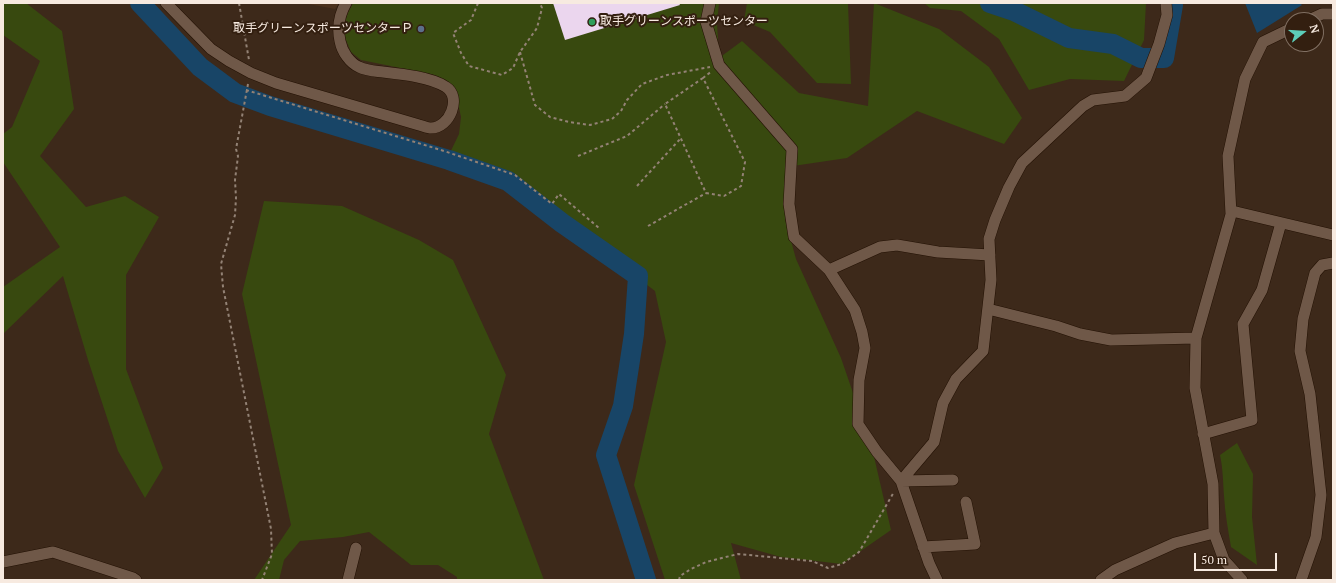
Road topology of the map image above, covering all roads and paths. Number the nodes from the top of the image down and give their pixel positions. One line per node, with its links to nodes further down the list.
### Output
1 (166, 3): 11 (street)
2 (239, 3): 11 (path)
3 (346, 3): 11 (street)
4 (478, 3): 9 (path)
5 (540, 3): 9 (path)
6 (710, 3): 10 (street)
7 (1166, 3): 24 (street)
8 (1284, 32): 19 (street)
9 (520, 52): 10 (path)
10 (719, 65): 12 (path); 26 (street)
11 (251, 73): 13 (path)
12 (703, 78): 14 (path); 18 (path)
13 (246, 90): 22 (path); 38 (path)
14 (665, 104): 15 (path); 16 (path)
15 (681, 138): 17 (path); 18 (path)
16 (578, 156)
17 (637, 186)
18 (706, 193): 21 (path)
19 (1231, 214): 20 (street); 28 (street)
20 (1281, 223): 23 (street); 29 (street)
21 (648, 226)
22 (599, 228)
23 (1333, 235)
24 (990, 255): 26 (street); 27 (street)
25 (1333, 263): 44 (street)
26 (829, 270): 31 (street)
27 (988, 309): 28 (street); 31 (street)
28 (1196, 338): 29 (street)
29 (1203, 434): 33 (street)
30 (953, 480): 31 (street)
31 (901, 481): 34 (street); 40 (path)
32 (966, 502): 34 (street)
33 (1214, 532): 42 (street); 43 (street)
34 (923, 547): 41 (street)
35 (356, 548): 39 (street)
36 (3, 562): 37 (street)
37 (136, 580)
38 (262, 580)
39 (348, 580)
40 (678, 580)
41 (937, 580)
42 (1101, 580)
43 (1242, 580)
44 (1301, 580)

